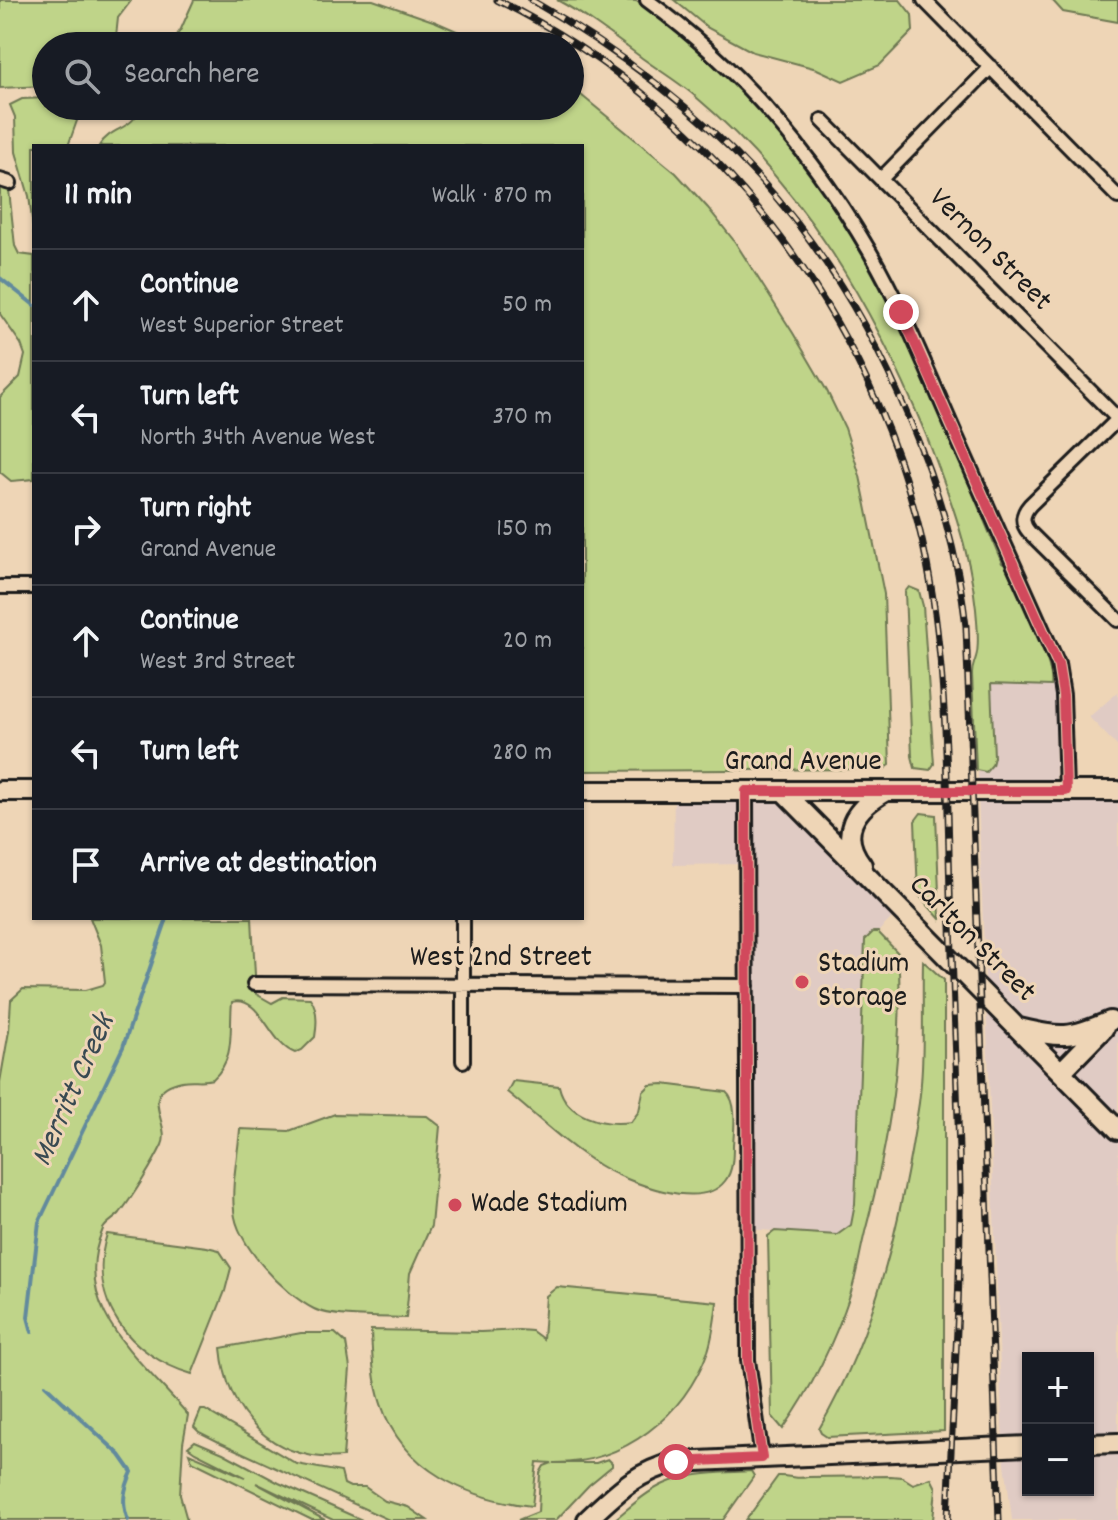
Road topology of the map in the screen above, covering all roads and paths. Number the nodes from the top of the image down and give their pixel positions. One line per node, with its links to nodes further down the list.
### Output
1 (647, 0): 17 (street)
2 (924, 0): 3 (street)
3 (991, 67): 5 (street); 6 (street)
4 (822, 120): 5 (street, Vernon Street)
5 (881, 179): 7 (street, Vernon Street)
6 (1118, 197)
7 (1118, 419): 10 (street)
8 (0, 587): 9 (street)
9 (32, 587)
10 (1118, 620)
11 (0, 791): 12 (street)
12 (32, 791)
13 (584, 791): 14 (street, Grand Avenue)
14 (746, 791): 15 (street, Grand Avenue); 23 (street)
15 (783, 791): 16 (street, Grand Avenue); 19 (street, Carlton Street)
16 (886, 791): 17 (street, Grand Avenue); 19 (street)
17 (1066, 791): 18 (street, Grand Avenue)
18 (1118, 791)
19 (884, 892): 25 (street, Carlton Street)
20 (463, 920): 22 (street)
21 (254, 984): 22 (street, West 2nd Street)
22 (463, 984): 23 (street, West 2nd Street); 26 (street)
23 (747, 986): 32 (street)
24 (1114, 1018): 25 (street); 27 (street)
25 (1019, 1028): 27 (street, Carlton Street)
26 (463, 1061)
27 (1061, 1072): 28 (street, Carlton Street)
28 (1118, 1130)
29 (1118, 1443): 30 (street)
30 (1094, 1444)
31 (1022, 1446): 32 (street)
32 (762, 1458): 33 (street)
33 (587, 1520)

